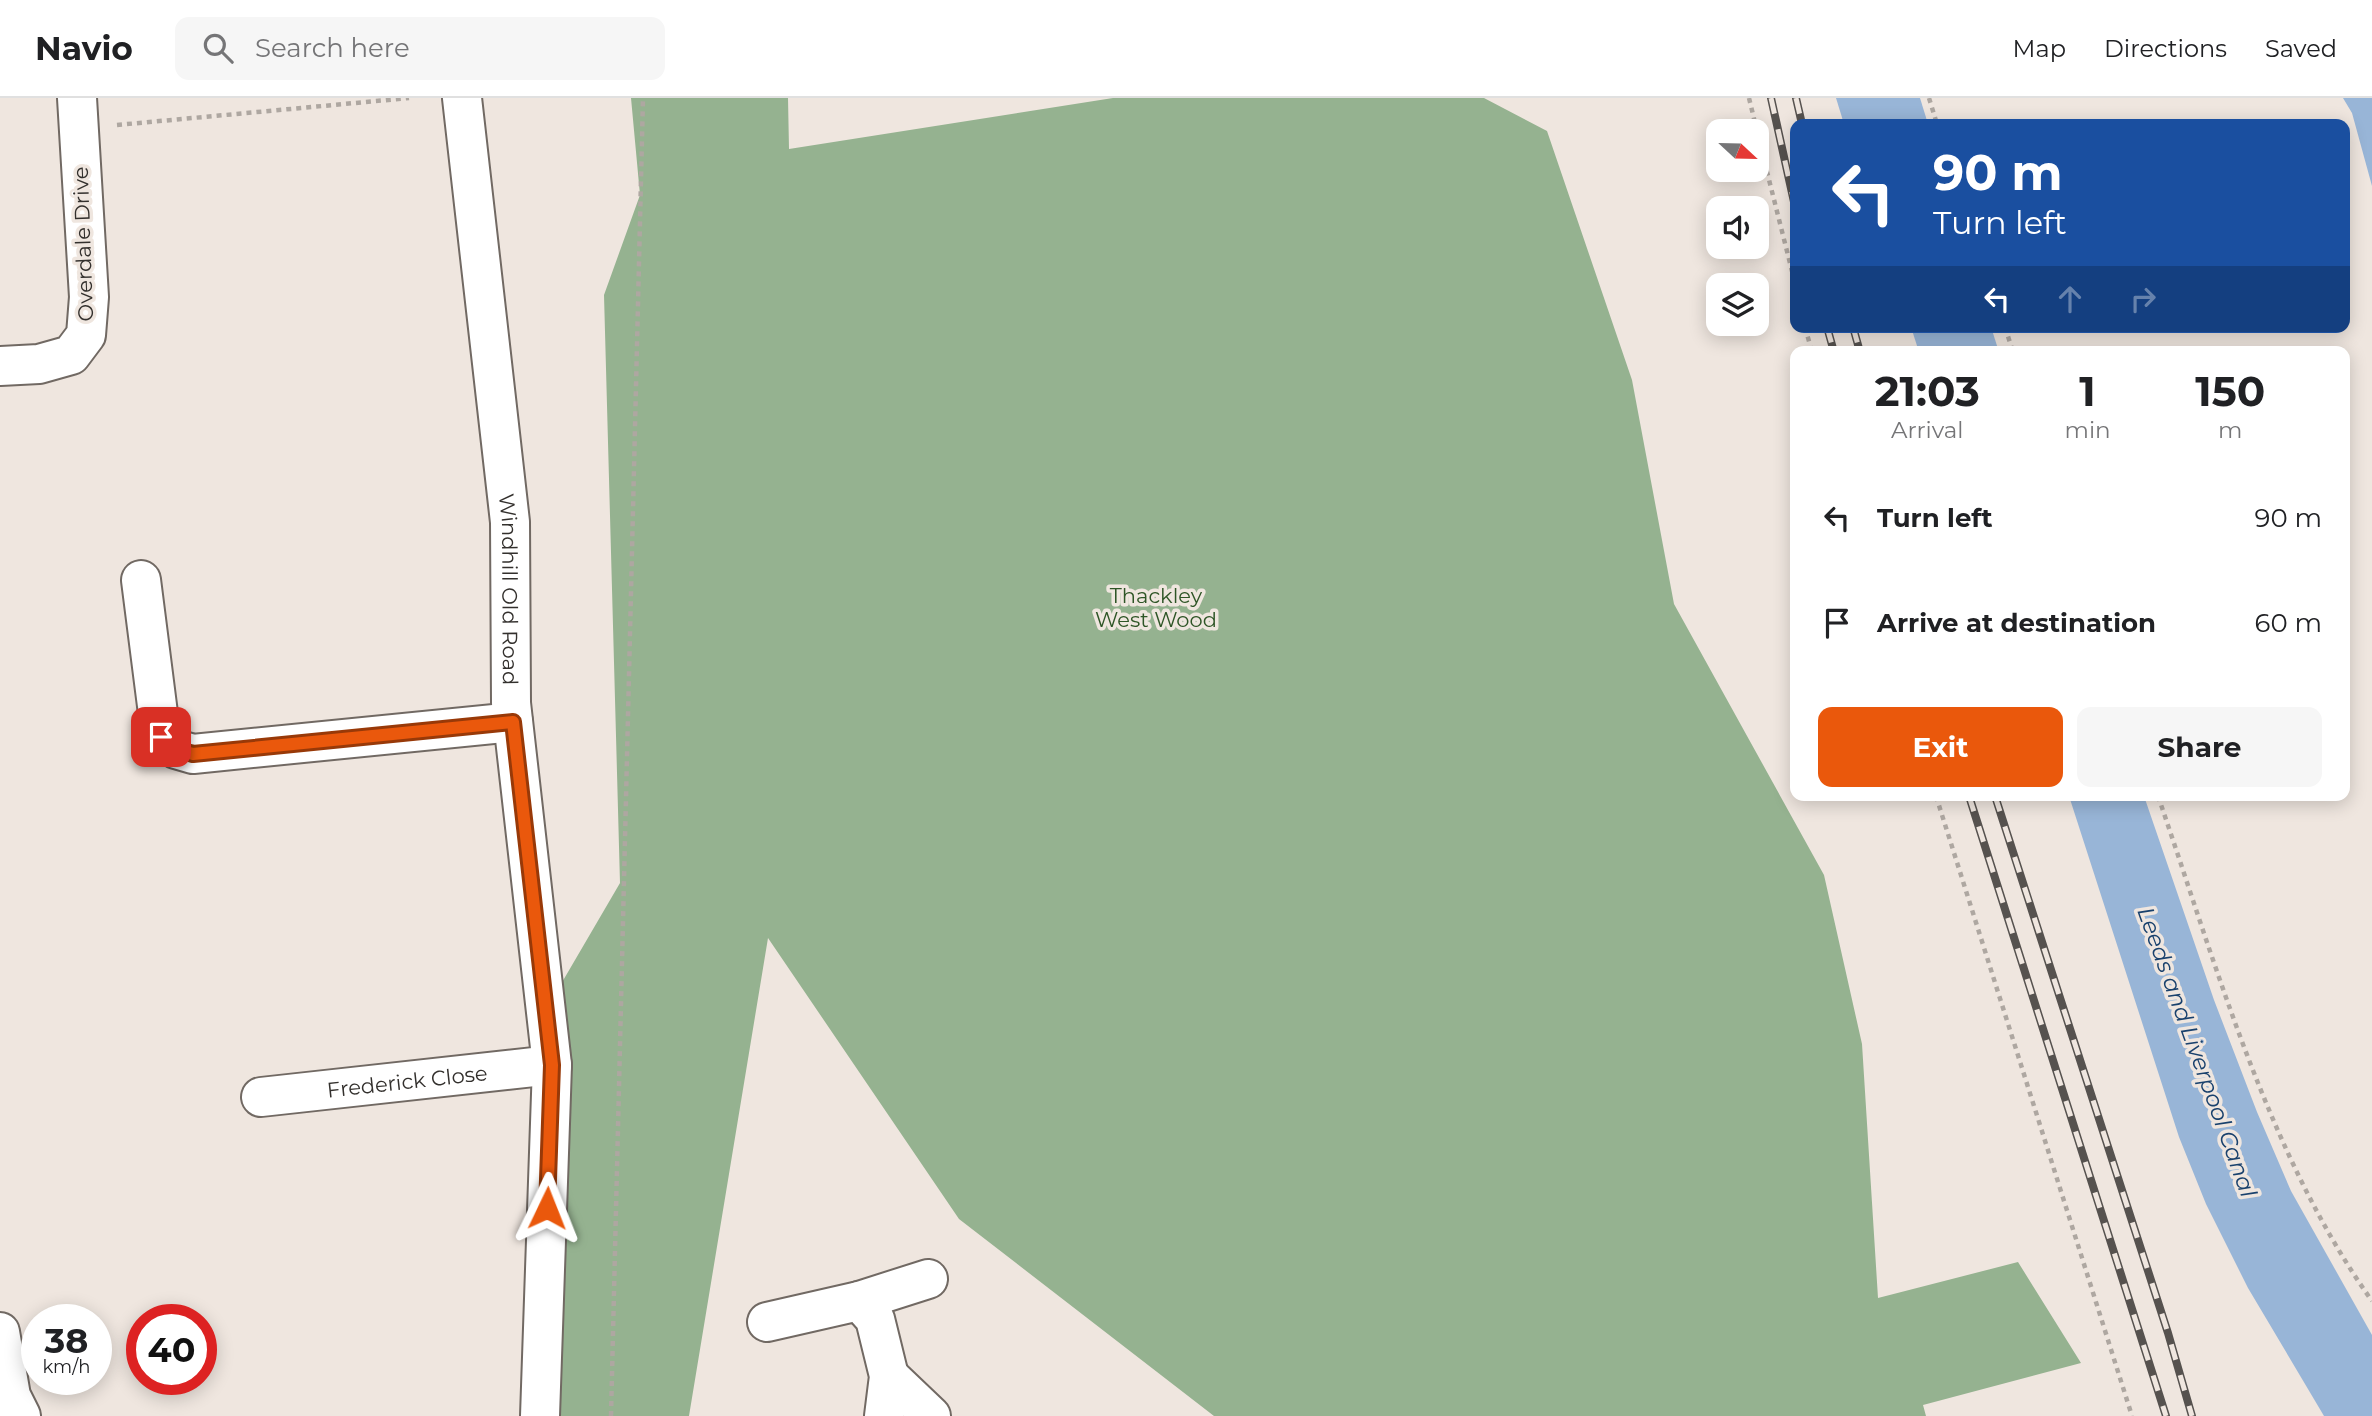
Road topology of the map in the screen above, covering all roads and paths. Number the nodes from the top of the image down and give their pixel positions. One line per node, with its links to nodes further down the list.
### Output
1 (409, 98): 6 (path)
2 (462, 98): 13 (street, Windhill Old Road)
3 (643, 98): 26 (path)
4 (1749, 98): 7 (path)
5 (1929, 98): 8 (path)
6 (78, 113): 11 (street, Overdale Drive)
7 (1754, 119)
8 (1935, 119)
9 (1769, 179): 10 (path)
10 (1790, 263)
11 (0, 366)
12 (141, 579): 13 (street)
13 (513, 722): 16 (street, Windhill Old Road)
14 (1938, 801): 29 (path)
15 (2160, 801): 20 (path)
16 (552, 1065): 17 (street, Frederick Close); 25 (street, Windhill Old Road)
17 (261, 1097)
18 (929, 1279): 19 (street)
19 (859, 1301): 21 (street); 23 (street)
20 (2372, 1301)
21 (767, 1322)
22 (0, 1332): 24 (street)
23 (889, 1376): 27 (street); 28 (street)
24 (21, 1416)
25 (540, 1416)
26 (611, 1416)
27 (884, 1416)
28 (932, 1416)
29 (2132, 1416)

